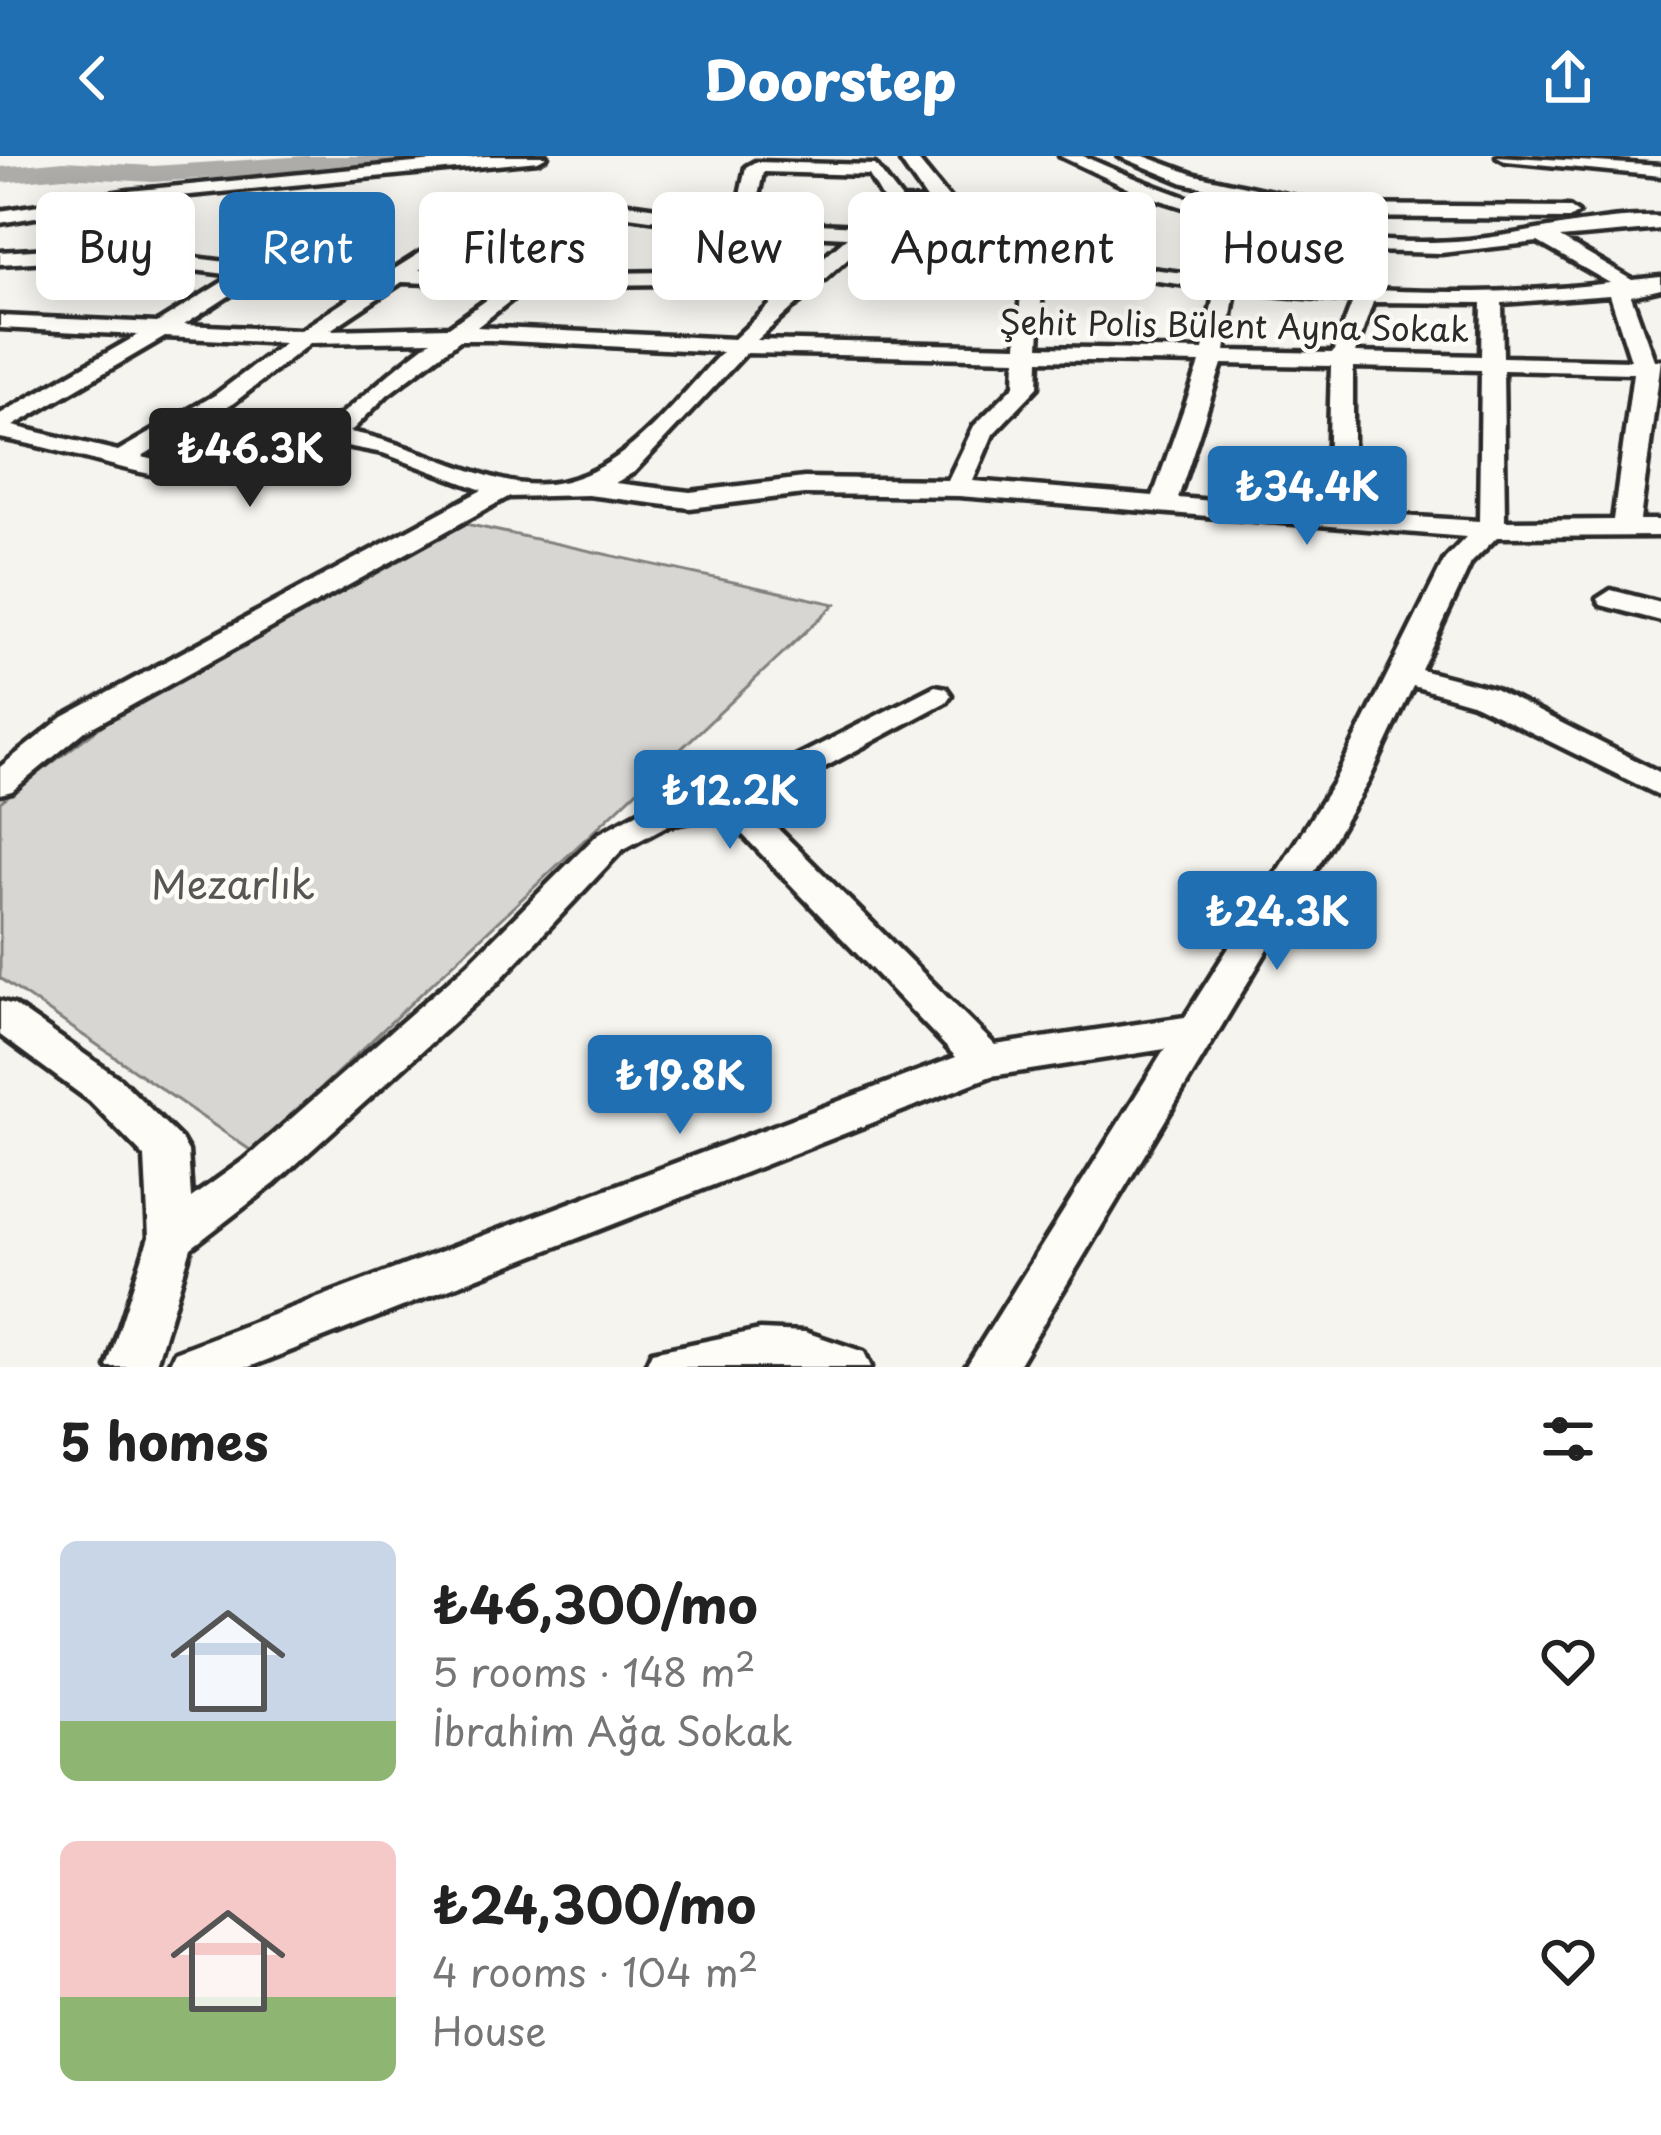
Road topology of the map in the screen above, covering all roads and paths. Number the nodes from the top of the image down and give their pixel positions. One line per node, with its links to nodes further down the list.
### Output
1 (538, 156): 15 (street)
2 (1069, 156): 10 (street)
3 (1128, 156): 9 (street)
4 (1183, 156): 9 (street)
5 (1506, 156): 6 (street)
6 (1554, 159): 8 (street)
7 (910, 162): 13 (street)
8 (1654, 166)
9 (1190, 179): 10 (street); 14 (street)
10 (1142, 191): 17 (street)
11 (750, 192): 12 (street)
12 (888, 192)
13 (931, 192)
14 (1661, 210)
15 (0, 217)
16 (1661, 223): 17 (street)
17 (1539, 235): 27 (street)
18 (848, 245): 21 (street)
19 (0, 258): 22 (street)
20 (419, 265): 24 (street)
21 (824, 266)
22 (219, 267)
23 (395, 276): 24 (street)
24 (403, 276): 25 (street); 38 (street)
25 (419, 277)
26 (1661, 283): 27 (street)
27 (1629, 288): 30 (street); 45 (street)
28 (219, 293): 37 (street)
29 (1388, 296): 30 (street)
30 (1492, 296): 44 (street)
31 (497, 300): 39 (street)
32 (786, 300): 40 (street)
33 (1031, 300): 41 (street)
34 (1223, 300): 42 (street)
35 (1364, 300): 43 (street)
36 (0, 322): 37 (street, Şehit Polis Bülent Ayna Sokak)
37 (158, 330): 38 (street, Şehit Polis Bülent Ayna Sokak); 46 (street)
38 (305, 337): 39 (street, Şehit Polis Bülent Ayna Sokak); 48 (street)
39 (447, 338): 40 (street, Şehit Polis Bülent Ayna Sokak); 47 (street)
40 (739, 346): 41 (street, Şehit Polis Bülent Ayna Sokak); 49 (street)
41 (1029, 355): 42 (street, Şehit Polis Bülent Ayna Sokak); 50 (street)
42 (1213, 358): 43 (street, Şehit Polis Bülent Ayna Sokak); 52 (street)
43 (1342, 360): 44 (street, Şehit Polis Bülent Ayna Sokak); 53 (street)
44 (1493, 364): 45 (street, Şehit Polis Bülent Ayna Sokak); 55 (street)
45 (1653, 367): 54 (street)
46 (0, 427): 48 (street)
47 (332, 436): 48 (street); 51 (street)
48 (125, 457)
49 (588, 487): 50 (street); 51 (street)
50 (958, 488): 52 (street)
51 (502, 489): 61 (street)
52 (1163, 505): 53 (street)
53 (1340, 520): 55 (street)
54 (1626, 526): 55 (street); 56 (street)
55 (1492, 527): 59 (street)
56 (1661, 528)
57 (1611, 599): 58 (street)
58 (1661, 612)
59 (1402, 674): 62 (street); 65 (street)
60 (935, 695): 63 (street)
61 (0, 784)
62 (1661, 786)
63 (732, 803): 66 (street); 67 (street)
64 (0, 1015): 67 (street)
65 (1200, 1029): 66 (street); 72 (street)
66 (986, 1062): 68 (street)
67 (172, 1237): 69 (street)
68 (224, 1362)
69 (130, 1367)
70 (669, 1367): 71 (street)
71 (847, 1367)
72 (990, 1367)

